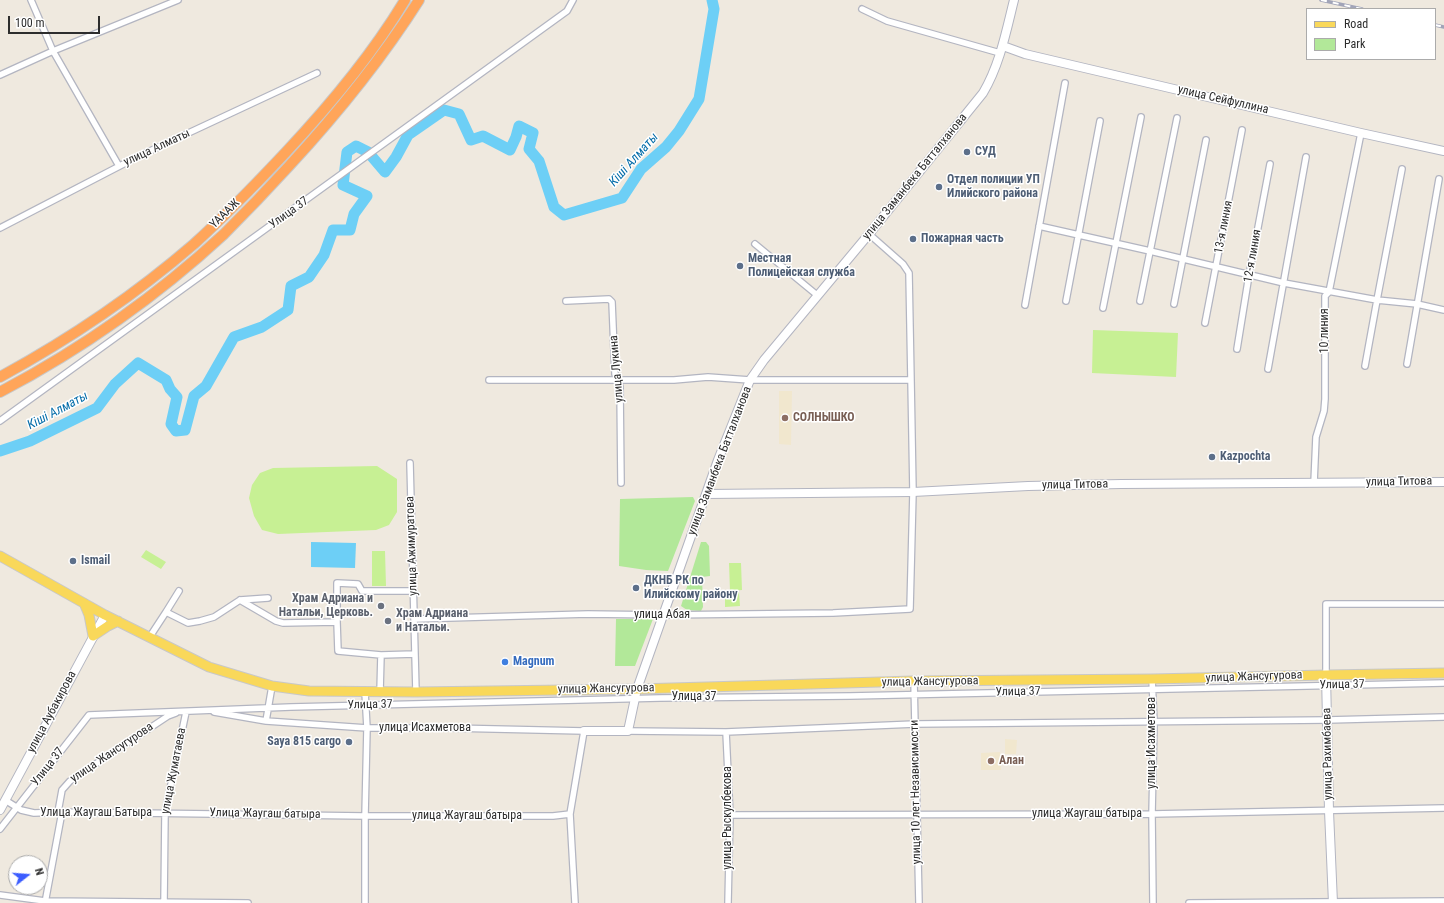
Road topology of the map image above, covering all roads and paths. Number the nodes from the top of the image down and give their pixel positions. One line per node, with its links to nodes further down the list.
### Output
1 (30, 0): 9 (street)
2 (178, 0): 9 (street)
3 (405, 0): 52 (highway, ҮАААЖ)
4 (419, 0): 57 (highway, ҮАААЖ)
5 (573, 0): 58 (street, Улица 37)
6 (1014, 0): 8 (street, улица Заманбека Батталханова)
7 (862, 9): 8 (street)
8 (1002, 50): 17 (street, улица Сейфуллина); 27 (street, улица Заманбека Батталханова)
9 (53, 51): 11 (street); 22 (street)
10 (317, 73): 22 (street, улица Алматы)
11 (0, 75)
12 (1065, 83): 25 (street)
13 (1141, 117): 29 (street)
14 (1177, 118): 31 (street)
15 (1100, 121): 28 (street)
16 (1242, 130): 33 (street, 13-я линия)
17 (1361, 133): 19 (street, улица Сейфуллина); 36 (street, 10 линия)
18 (1206, 140): 32 (street)
19 (1444, 151)
20 (1306, 157): 35 (street)
21 (1270, 164): 34 (street, 12-я линия)
22 (119, 166): 26 (street, улица Алматы)
23 (1402, 169): 38 (street)
24 (1439, 179): 43 (street)
25 (1039, 226): 28 (street); 44 (street)
26 (0, 228)
27 (869, 234): 37 (street, улица Заманбека Батталханова); 56 (street)
28 (1079, 235): 29 (street); 40 (street)
29 (1115, 243): 31 (street); 45 (street)
30 (755, 244): 37 (street)
31 (1150, 251): 32 (street); 41 (street)
32 (1182, 259): 33 (street); 42 (street)
33 (1216, 267): 34 (street); 47 (street, 13-я линия)
34 (1249, 275): 35 (street); 48 (street, 12-я линия)
35 (1284, 283): 36 (street); 51 (street)
36 (1329, 292): 38 (street); 62 (street, 10 линия)
37 (817, 295): 55 (street, улица Заманбека Батталханова)
38 (1377, 300): 43 (street); 50 (street)
39 (566, 301): 54 (street, улица Лукина)
40 (1066, 301)
41 (1140, 301)
42 (1174, 304)
43 (1416, 304): 46 (street); 49 (street)
44 (1025, 305)
45 (1103, 308)
46 (1444, 310)
47 (1205, 323)
48 (1237, 349)
49 (1407, 364)
50 (1366, 366)
51 (1268, 369)
52 (0, 377)
53 (489, 380): 54 (street)
54 (618, 380): 55 (street); 61 (street, улица Лукина)
55 (750, 380): 56 (street); 64 (street, улица Заманбека Батталханова)
56 (911, 380): 63 (street)
57 (0, 392)
58 (0, 421)
59 (410, 463): 67 (street, улица Ажимуратова)
60 (1444, 482): 62 (street, улица Титова)
61 (621, 483)
62 (1314, 483): 63 (street, улица Титова)
63 (913, 492): 64 (street, улица Титова); 74 (street, улица Абая)
64 (706, 494): 74 (street, улица Заманбека Батталханова)
65 (0, 556): 70 (main road, улица Жансугурова)
66 (179, 591): 72 (street)
67 (414, 591): 75 (street, улица Ажимуратова); 77 (street)
68 (268, 598): 69 (street)
69 (240, 600): 72 (street); 77 (street)
70 (84, 603): 73 (main road, улица Жансугурова); 78 (main road)
71 (1444, 604): 83 (street, улица Рахимбаева)
72 (166, 612): 79 (street)
73 (105, 615): 76 (main road, улица Жансугурова); 78 (street, улица Аубакирова)
74 (663, 616): 75 (street, улица Абая); 88 (street, улица Заманбека Батталханова)
75 (414, 619): 80 (street, улица Ажимуратова)
76 (118, 621): 78 (main road); 79 (main road, улица Жансугурова)
77 (337, 622): 81 (street)
78 (93, 636): 102 (street, улица Аубакирова)
79 (149, 638): 87 (main road, улица Жансугурова)
80 (415, 654): 81 (street); 91 (street, улица Ажимуратова)
81 (381, 655): 90 (street)
82 (1444, 673): 83 (main road, улица Жансугурова)
83 (1326, 674): 84 (main road, улица Жансугурова); 94 (street, улица Рахимбаева)
84 (1152, 679): 85 (main road, улица Жансугурова); 96 (street, улица Исахметова)
85 (914, 681): 88 (main road, улица Жансугурова); 97 (street, улица 10 лет Независимости)
86 (1444, 684): 113 (street, Улица 37)
87 (272, 686): 89 (main road, улица Жансугурова); 95 (street)
88 (638, 689): 91 (main road, улица Жансугурова); 100 (street, улица Заманбека Батталханова)
89 (365, 692): 90 (main road, улица Жансугурова); 98 (street)
90 (380, 692): 91 (main road, улица Жансугурова)
91 (416, 692)
92 (186, 712): 95 (street, улица Жансугурова); 106 (street, улица Жансугурова); 107 (street, улица Жуматаева)
93 (1444, 717): 94 (street)
94 (1327, 720): 96 (street); 105 (street, улица Рахимбаева)
95 (266, 721): 98 (street, улица Жансугурова)
96 (1154, 722): 97 (street); 109 (street, улица Исахметова)
97 (915, 724): 101 (street); 111 (street, улица 10 лет Независимости)
98 (367, 728): 99 (street, улица Исахметова); 112 (street, улица Исахметова)
99 (584, 731): 100 (street); 108 (street)
100 (628, 731): 101 (street)
101 (726, 732): 110 (street, улица Рыскулбекова)
102 (5, 800): 104 (street, улица Аубакирова); 106 (street, Улица Жаугаш Батыра)
103 (1444, 808): 105 (street, улица Жаугаш батыра)
104 (0, 810)
105 (1329, 810): 109 (street, улица Жаугаш батыра); 117 (street, улица Рахимбаева)
106 (60, 812): 107 (street, Улица Жаугаш Батыра); 116 (street, улица Жансугурова)
107 (165, 813): 112 (street, Улица Жаугаш батыра); 118 (street, улица Жуматаева)
108 (570, 814): 112 (street, улица Жаугаш батыра); 121 (street)
109 (1152, 814): 111 (street, улица Жаугаш батыра); 124 (street, улица Исахметова)
110 (730, 815): 111 (street, улица Жаугаш батыра); 122 (street, улица Рыскулбекова)
111 (917, 815): 123 (street, улица 10 лет Независимости)
112 (365, 816): 120 (street, улица Исахметова)
113 (0, 829)
114 (0, 895): 116 (street)
115 (1444, 901): 117 (street)
116 (45, 902): 118 (street)
117 (1333, 902): 125 (street)
118 (164, 903): 119 (street)
119 (248, 903)
120 (365, 903)
121 (575, 903)
122 (728, 903)
123 (919, 903)
124 (1153, 903)
125 (1190, 903)

